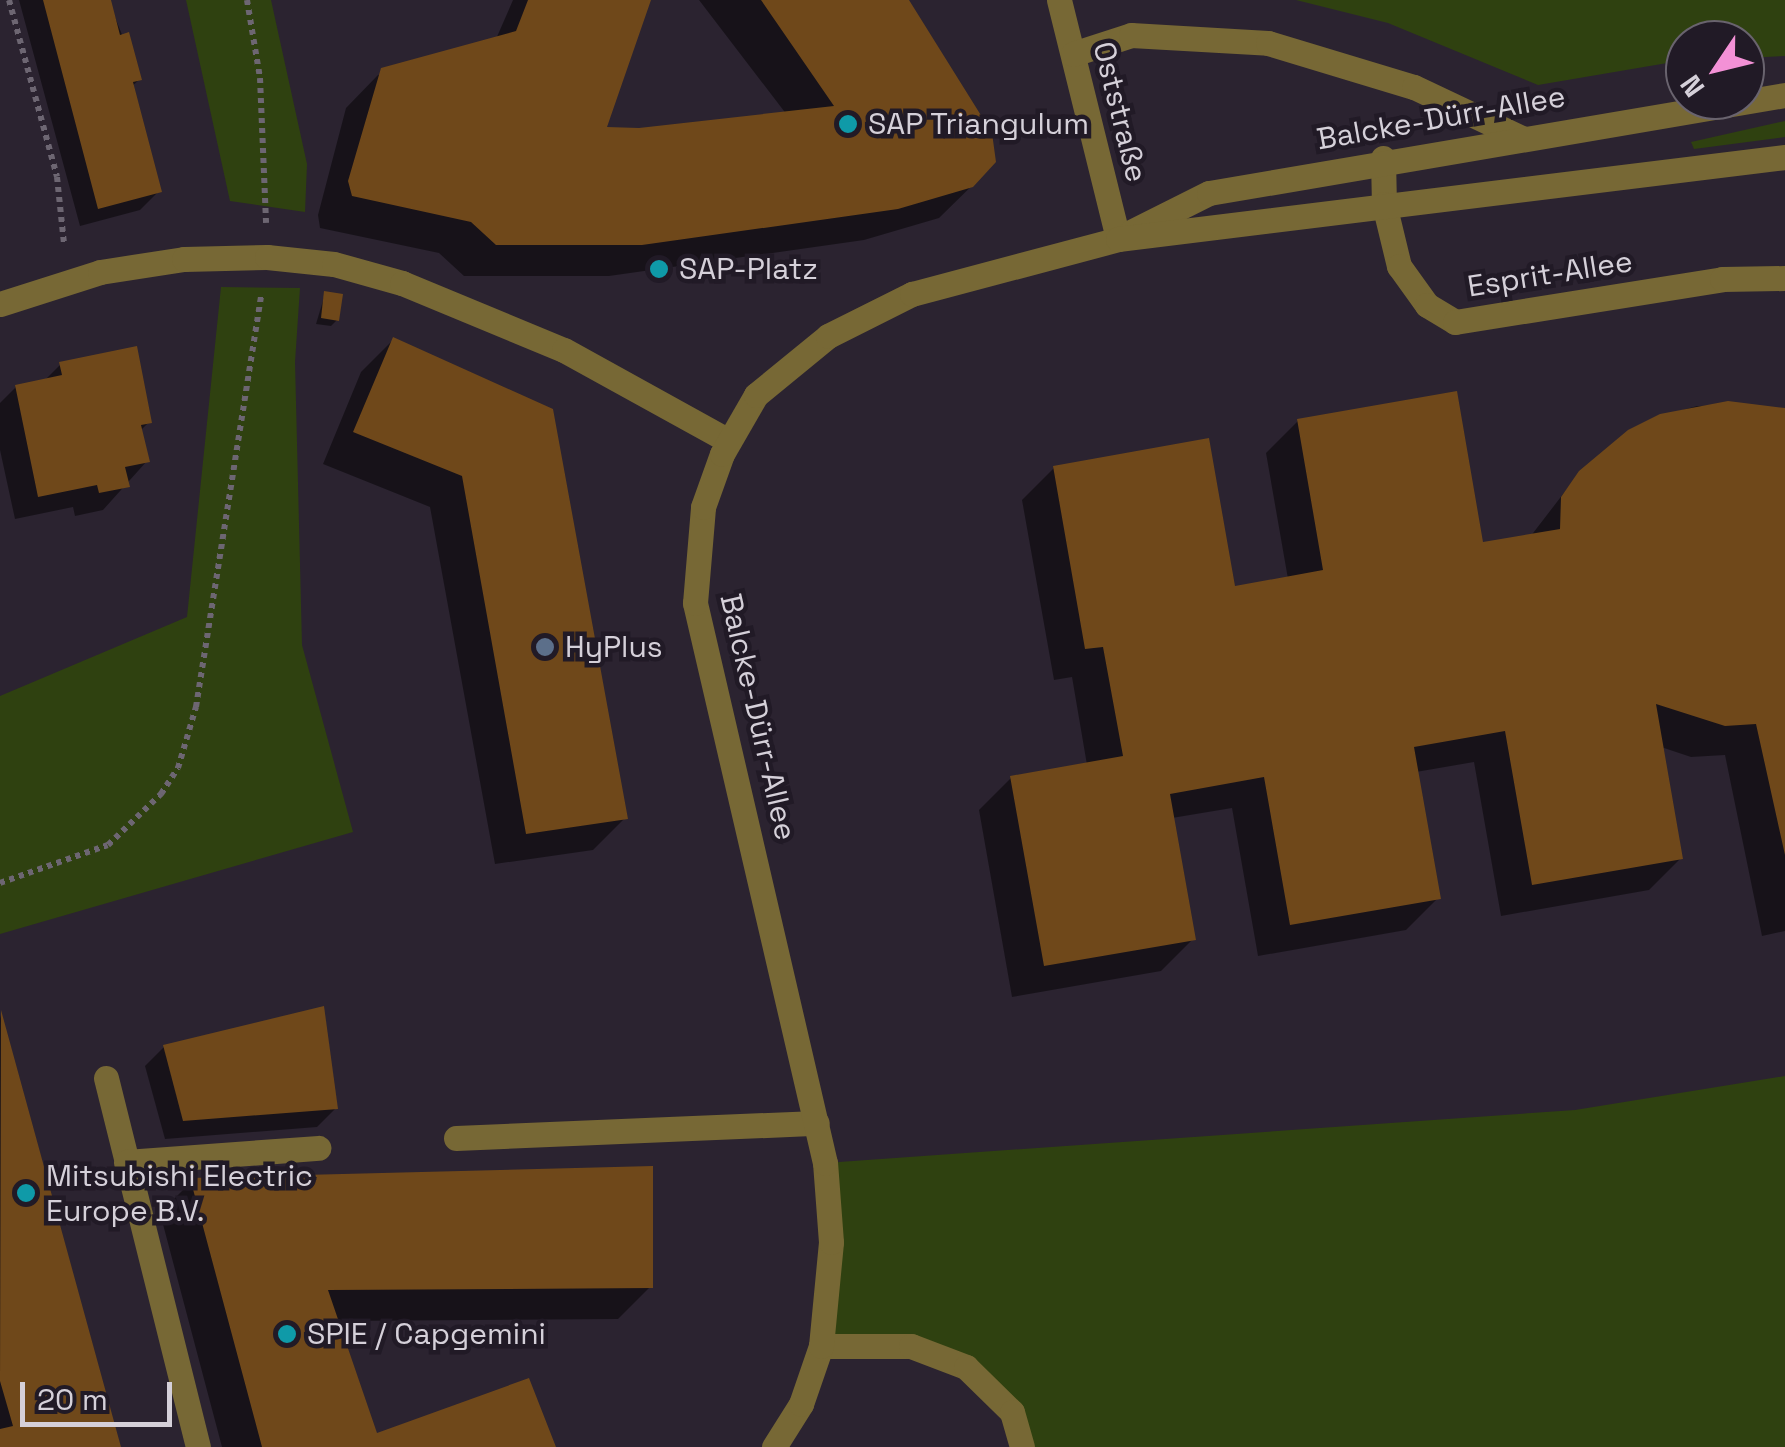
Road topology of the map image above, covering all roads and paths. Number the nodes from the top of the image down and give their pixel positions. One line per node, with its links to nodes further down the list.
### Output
1 (9, 0): 11 (path)
2 (247, 0): 12 (path)
3 (1059, 0): 4 (street, Oststraße)
4 (1073, 54): 6 (street); 10 (street, Oststraße)
5 (1785, 95): 6 (street, Balcke-Dürr-Allee)
6 (1523, 139): 8 (street, Balcke-Dürr-Allee)
7 (1785, 157): 9 (street, Balcke-Dürr-Allee)
8 (1383, 158): 9 (street, Esprit-Allee); 10 (street, Balcke-Dürr-Allee)
9 (1384, 204): 10 (street, Balcke-Dürr-Allee); 13 (street, Esprit-Allee)
10 (1118, 239): 15 (street, Balcke-Dürr-Allee)
11 (64, 240)
12 (267, 257): 14 (street); 15 (street); 16 (path)
13 (1785, 278)
14 (0, 304)
15 (729, 441): 18 (street, Balcke-Dürr-Allee)
16 (0, 883)
17 (106, 1078): 21 (street)
18 (816, 1123): 19 (street); 22 (street, Balcke-Dürr-Allee)
19 (456, 1138)
20 (318, 1148): 21 (street)
21 (126, 1162): 23 (street)
22 (821, 1346): 24 (street, Balcke-Dürr-Allee); 25 (street)
23 (198, 1447)
24 (774, 1447)
25 (1022, 1447)

